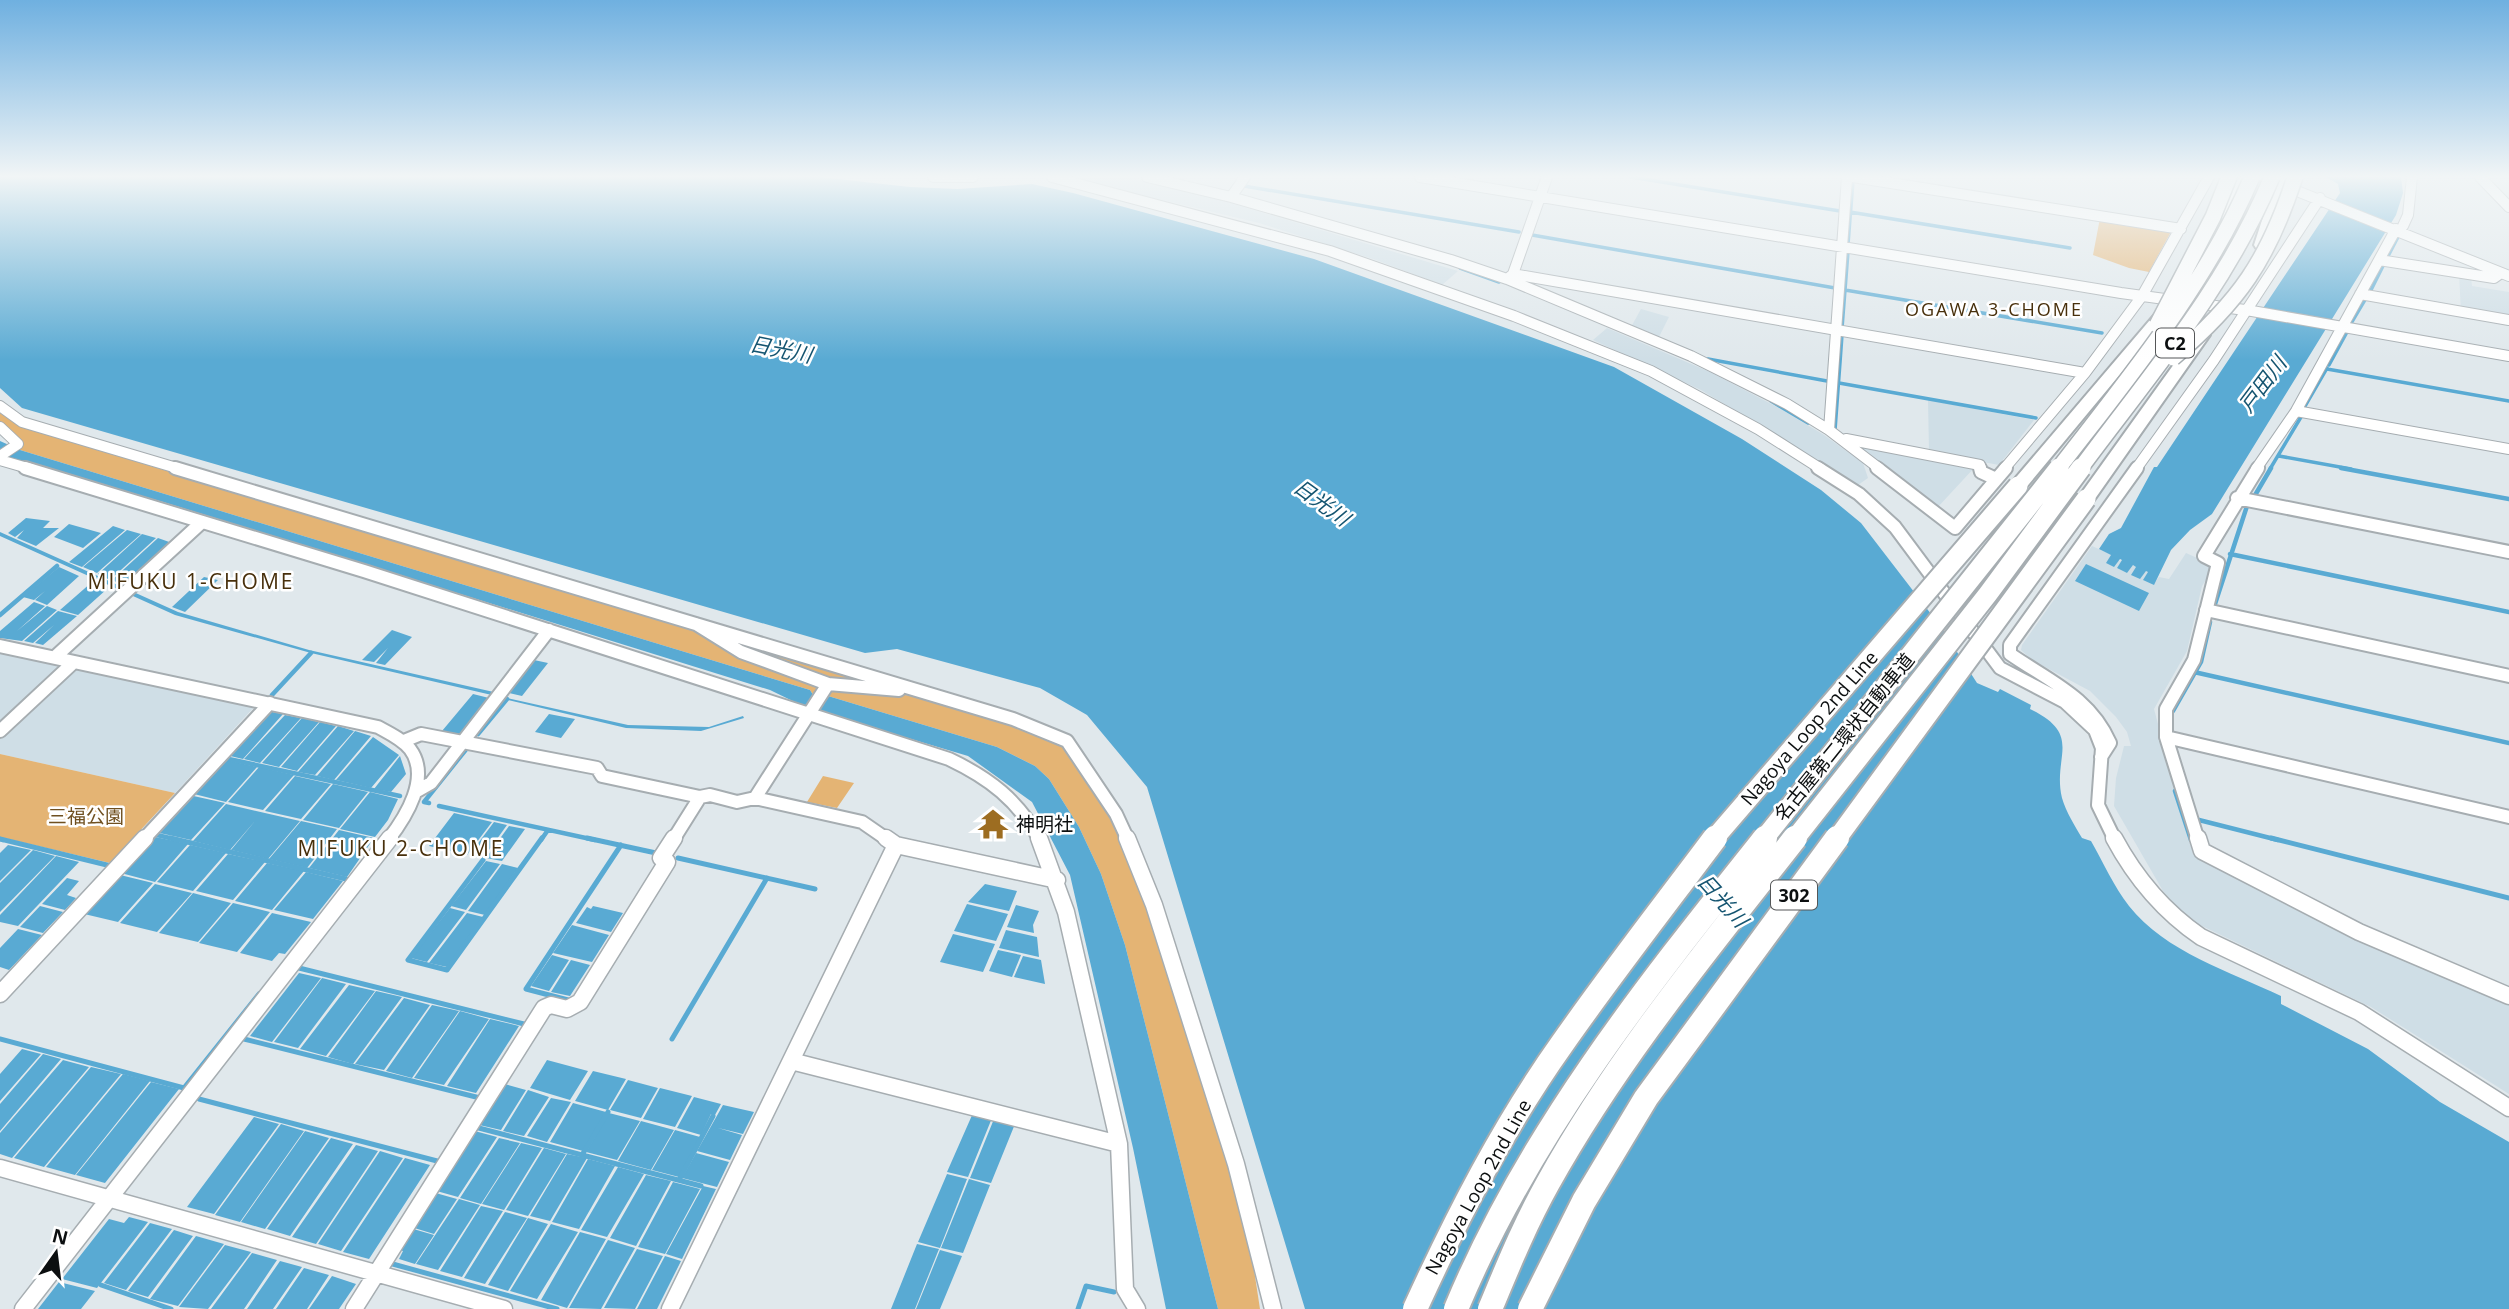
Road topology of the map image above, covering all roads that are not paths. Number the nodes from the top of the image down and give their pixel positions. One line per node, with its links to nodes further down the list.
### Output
1 (1281, 238): 58 (street)
2 (1373, 238): 19 (street)
3 (1525, 238): 19 (street)
4 (1789, 238): 16 (street)
5 (1844, 238): 16 (street)
6 (2176, 238): 21 (street)
7 (2201, 238): 32 (highway, bridge)
8 (2212, 238): 22 (highway, Nagoya Loop 2nd Line)
9 (2222, 238): 32 (highway, 名古屋第二環状自動車道 / C2, bridge)
10 (2245, 238): 30 (highway, 名古屋第二環状自動車道 / C2, bridge)
11 (2265, 238): 23 (highway, 302)
12 (2272, 238): 30 (highway, bridge)
13 (2296, 238): 24 (street)
14 (2392, 238): 17 (street)
15 (2425, 238): 18 (street)
16 (1843, 247): 21 (street); 27 (street)
17 (2379, 260): 18 (street); 20 (street)
18 (2506, 273)
19 (1510, 277): 27 (street); 35 (street)
20 (2360, 294): 25 (street); 26 (street)
21 (2142, 296): 22 (street); 29 (street)
22 (2174, 300): 23 (street); 39 (highway, Nagoya Loop 2nd Line)
23 (2222, 307): 24 (street); 82 (highway, 302, bridge)
24 (2249, 311): 26 (street); 58 (street)
25 (2509, 320)
26 (2339, 326): 28 (street); 33 (street)
27 (1836, 331): 29 (street); 35 (street)
28 (2509, 356)
29 (2085, 373): 39 (street)
30 (2146, 381): 81 (highway, 名古屋第二環状自動車道 / C2, bridge)
31 (0, 406): 44 (street)
32 (2106, 406): 80 (highway, 名古屋第二環状自動車道 / C2, bridge)
33 (2296, 411): 37 (street); 40 (street)
34 (0, 427): 38 (street)
35 (1829, 430): 36 (street)
36 (1843, 439): 39 (street); 39 (street)
37 (2509, 449)
38 (0, 457): 41 (street)
39 (2007, 482): 79 (highway, Nagoya Loop 2nd Line, bridge)
40 (2237, 498): 42 (street); 43 (street)
41 (202, 522): 45 (street); 47 (street)
42 (2509, 552)
43 (2206, 610): 49 (street); 55 (street)
44 (693, 622): 50 (street); 51 (street)
45 (550, 630): 53 (street); 57 (street)
46 (0, 646): 47 (street)
47 (55, 657): 48 (street)
48 (74, 662): 52 (street); 54 (street)
49 (2509, 676)
50 (826, 688): 51 (street); 53 (street)
51 (922, 691): 78 (street)
52 (270, 703): 56 (street); 65 (street)
53 (809, 713): 61 (street); 64 (street)
54 (0, 731)
55 (2166, 737): 62 (street); 66 (street)
56 (404, 741): 57 (street); 59 (street)
57 (463, 742): 59 (street); 60 (street)
58 (2101, 758): 68 (street)
59 (418, 791): 71 (street)
60 (700, 797): 61 (street); 72 (street)
61 (755, 798): 63 (street)
62 (2509, 817)
63 (896, 845): 64 (street); 67 (street)
64 (1057, 880): 69 (street)
65 (0, 993)
66 (2509, 996)
67 (791, 1060): 69 (street); 76 (street)
68 (2509, 1108)
69 (1119, 1144): 77 (street)
70 (0, 1168): 71 (street)
71 (110, 1199): 72 (street); 73 (street)
72 (377, 1273): 74 (street); 75 (street)
73 (23, 1309)
74 (354, 1309)
75 (504, 1309)
76 (670, 1309)
77 (1137, 1309)
78 (1271, 1309)
79 (1415, 1309)
80 (1456, 1309)
81 (1490, 1309)
82 (1530, 1309)

